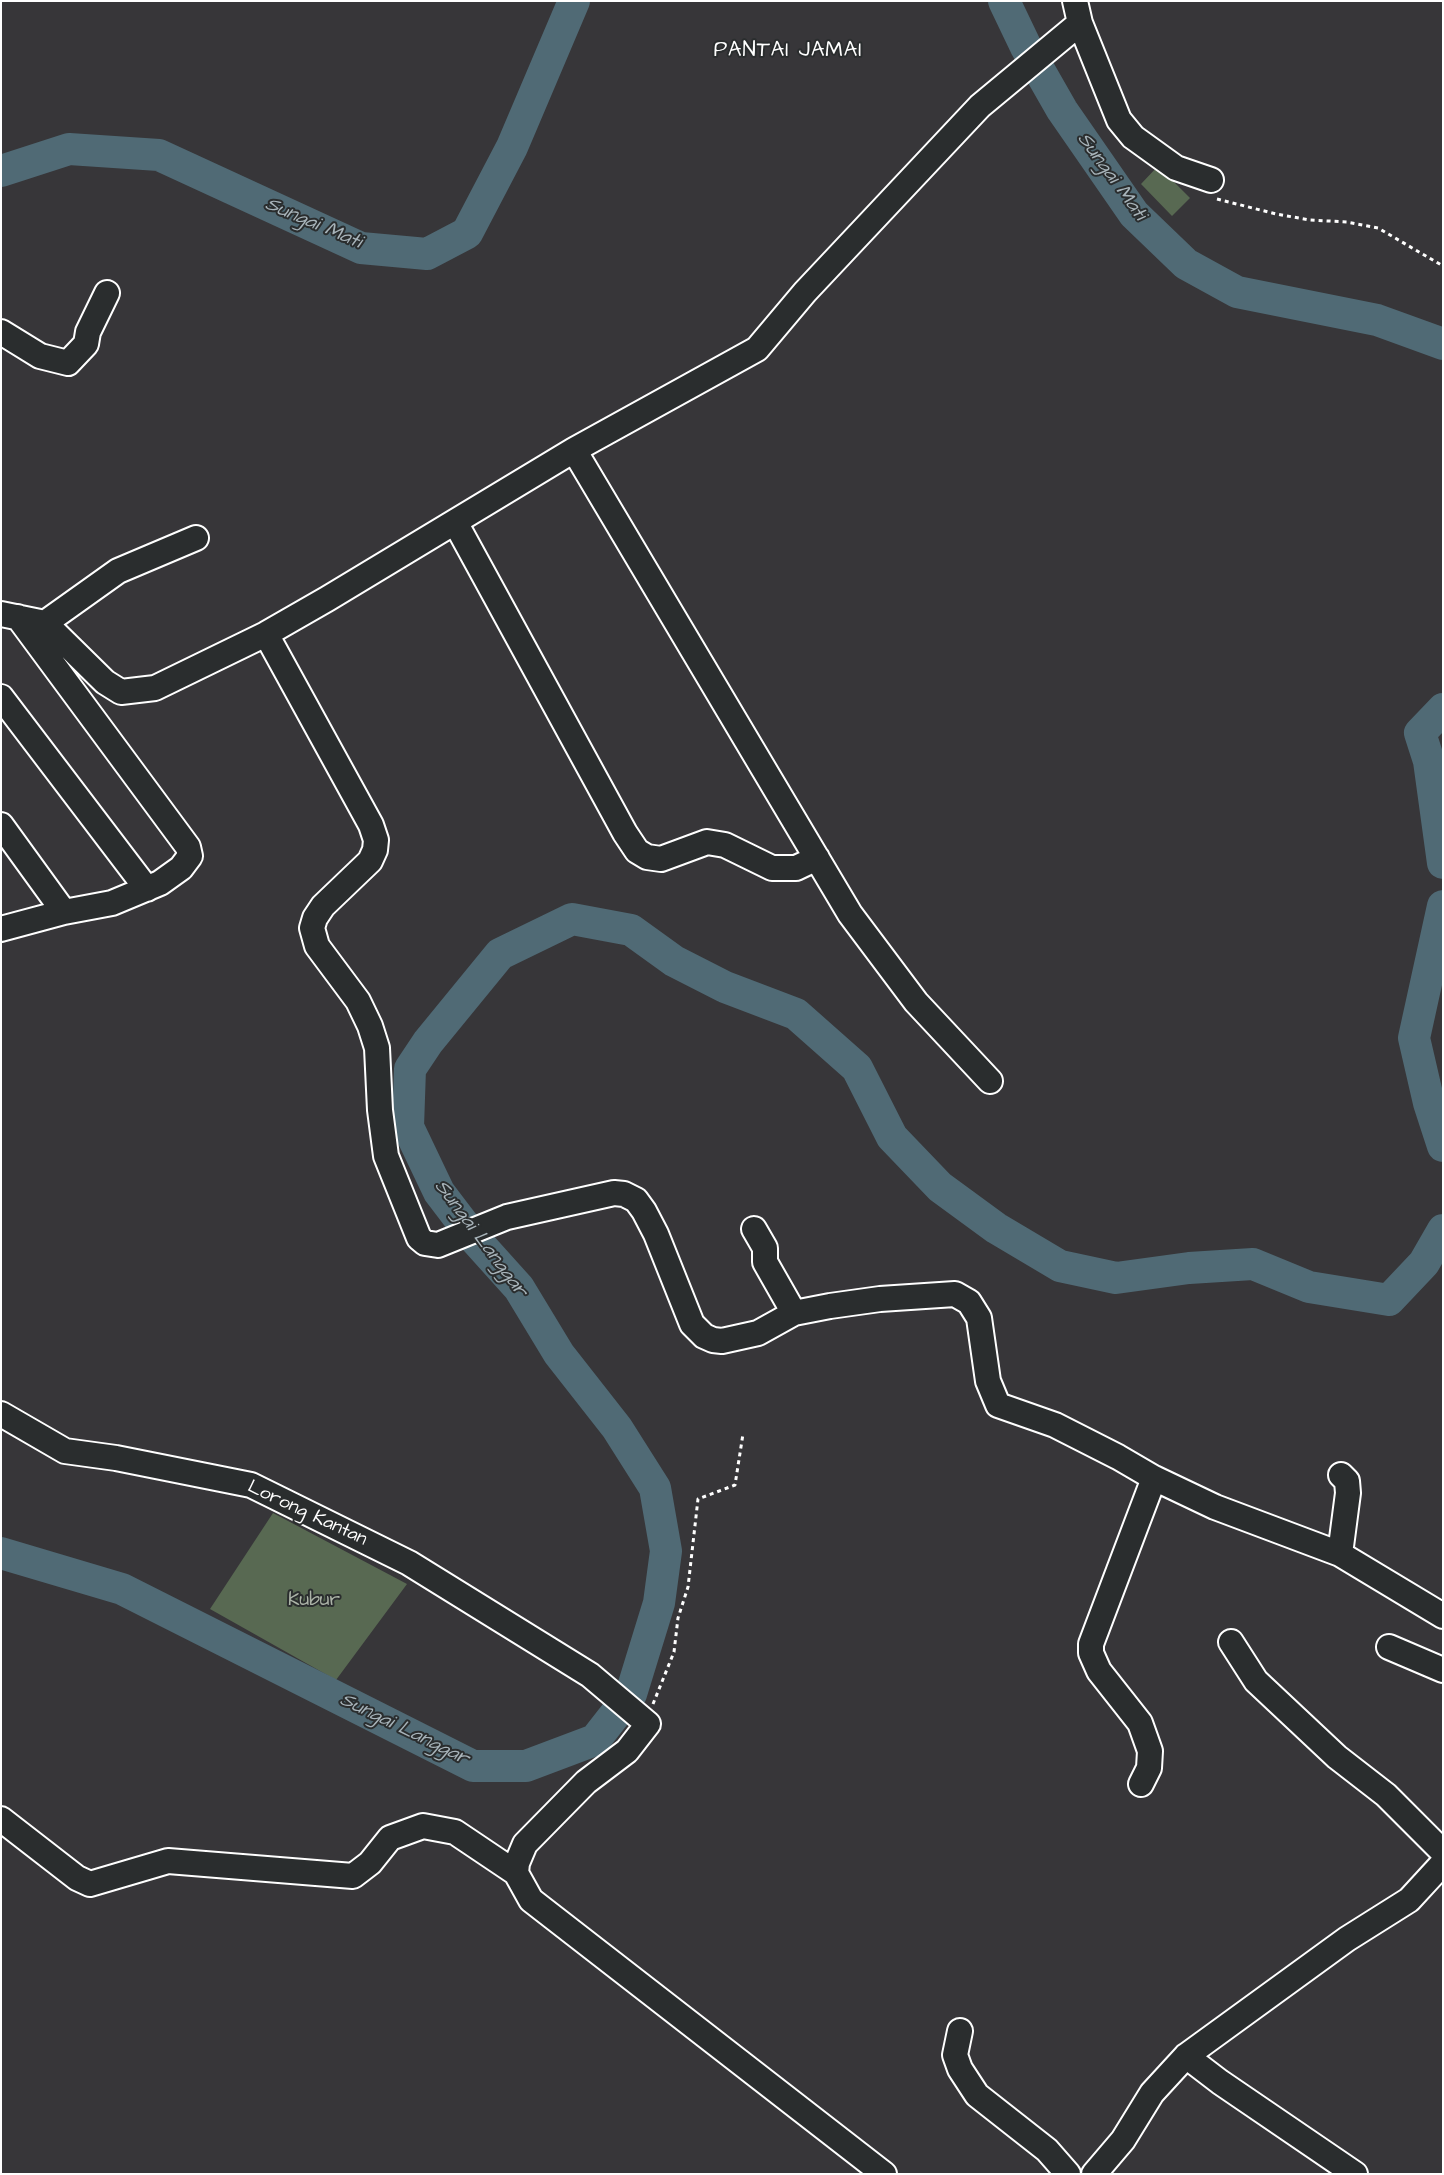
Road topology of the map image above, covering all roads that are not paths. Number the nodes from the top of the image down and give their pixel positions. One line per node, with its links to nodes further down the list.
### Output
1 (1077, 12): 2 (street); 5 (street)
2 (1211, 180)
3 (107, 293): 4 (street)
4 (1, 332)
5 (574, 450): 6 (street); 13 (street)
6 (455, 522): 10 (street); 13 (street)
7 (196, 538): 9 (street)
8 (10, 615): 9 (street); 14 (street)
9 (44, 622): 10 (street)
10 (266, 634): 19 (street)
11 (1, 697): 14 (street)
12 (1, 825): 15 (street)
13 (817, 858): 17 (street)
14 (147, 889): 15 (street)
15 (64, 912): 16 (street)
16 (1, 929)
17 (990, 1081)
18 (754, 1229): 19 (street)
19 (794, 1313): 22 (street)
20 (1, 1414): 32 (street, Lorong Kantan)
21 (1342, 1475): 23 (street)
22 (1154, 1478): 23 (street); 28 (street)
23 (1340, 1554): 24 (street)
24 (1443, 1616)
25 (1231, 1642): 30 (street)
26 (1389, 1647): 27 (street)
27 (1443, 1670)
28 (1141, 1784)
29 (1, 1819): 32 (street)
30 (1443, 1852)
31 (1443, 1863): 34 (street)
32 (516, 1873): 35 (street)
33 (960, 2031): 36 (street)
34 (1186, 2056): 37 (street); 38 (street)
35 (884, 2174)
36 (1068, 2174)
37 (1094, 2174)
38 (1355, 2174)

